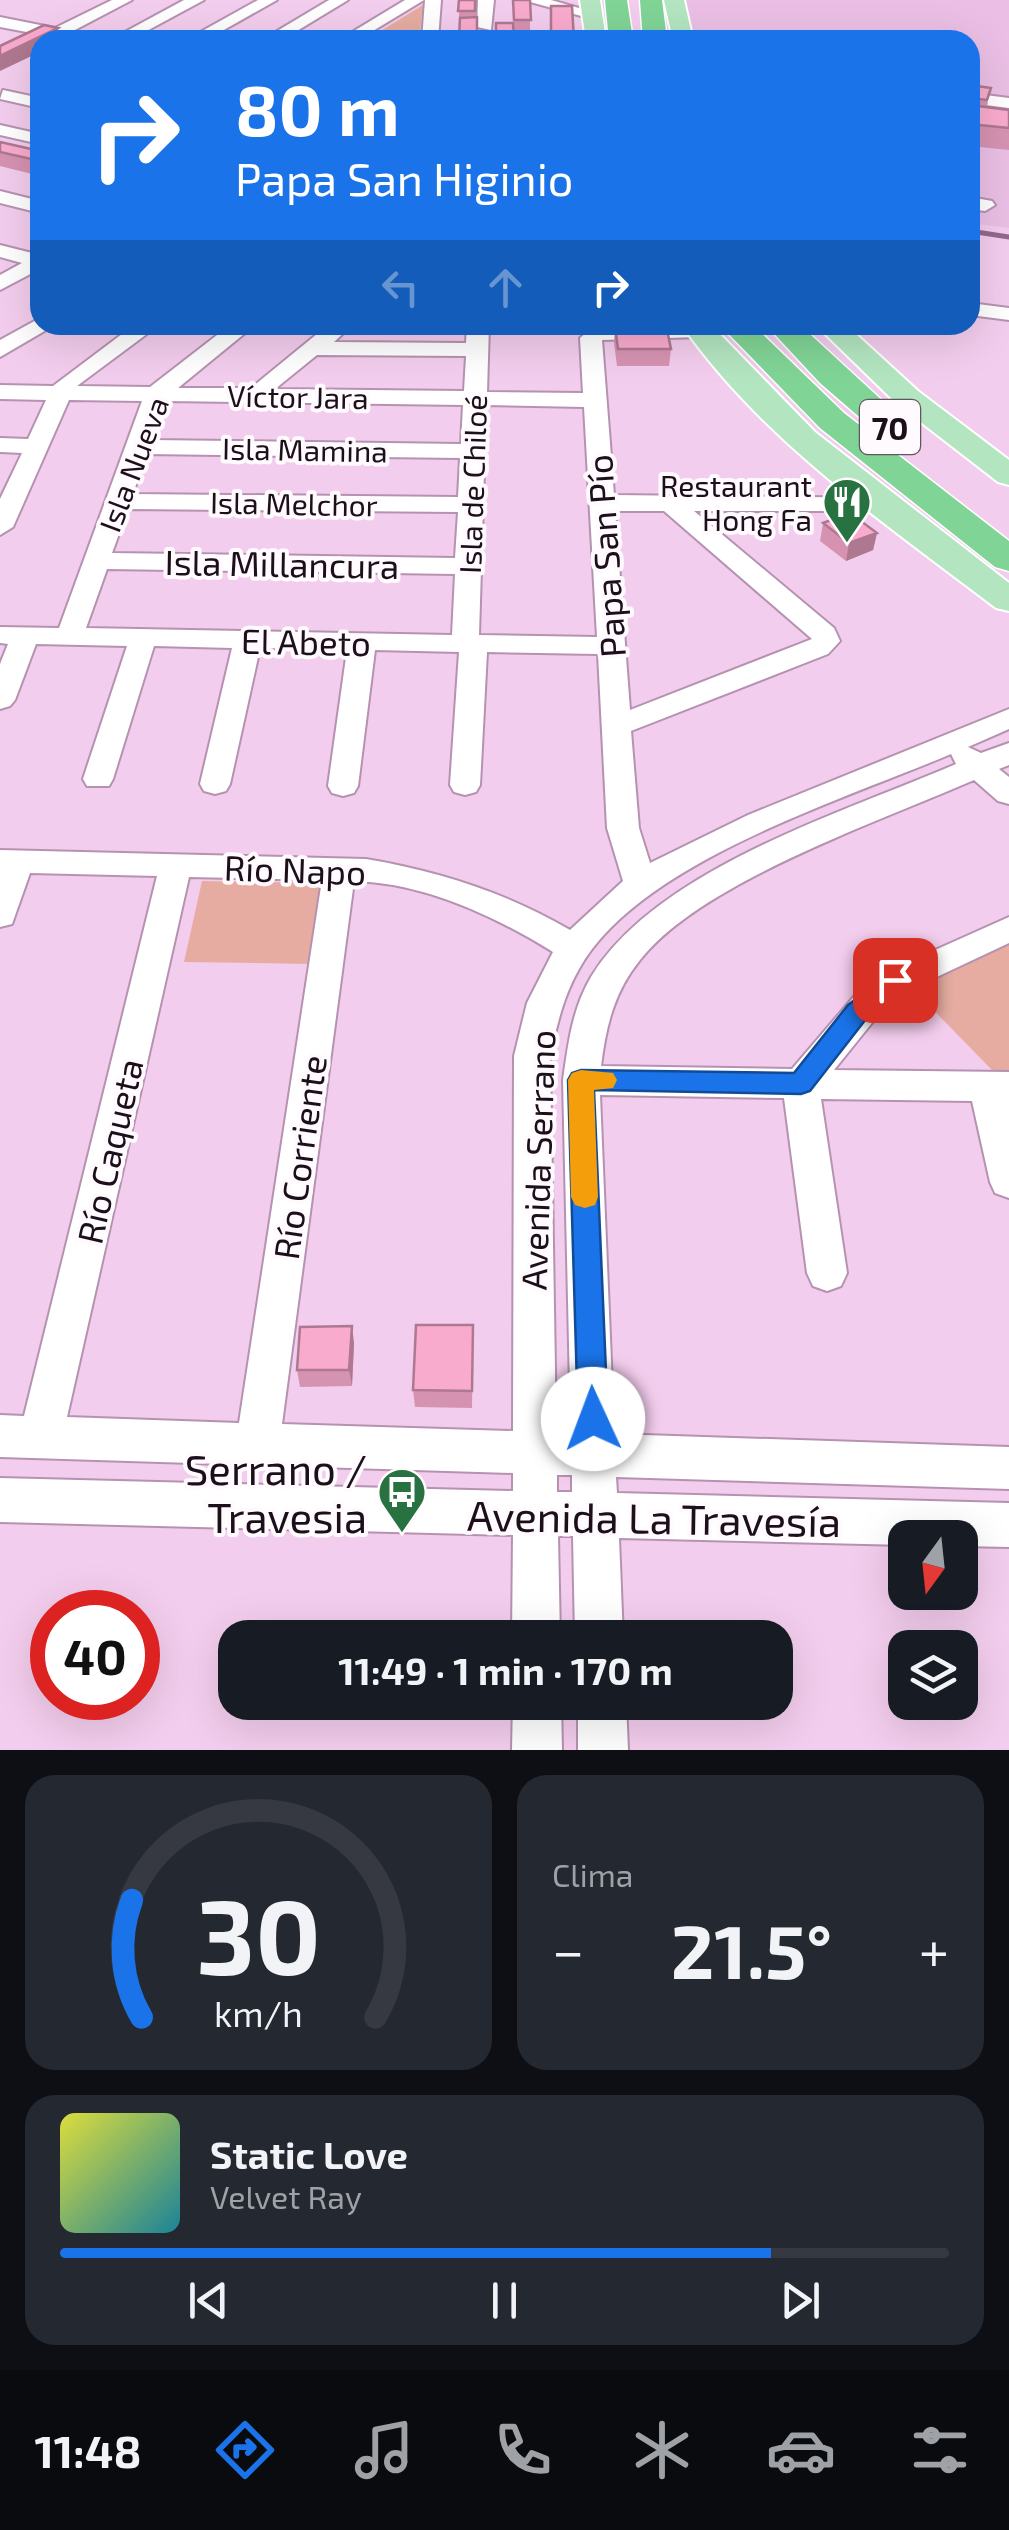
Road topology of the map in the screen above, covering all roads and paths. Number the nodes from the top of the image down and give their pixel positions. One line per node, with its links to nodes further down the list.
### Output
1 (124, 0): 16 (street)
2 (196, 0): 17 (street)
3 (269, 0): 18 (street)
4 (340, 0): 19 (street)
5 (416, 0): 20 (street)
6 (433, 0): 21 (street)
7 (486, 0): 14 (street)
8 (531, 0): 12 (street)
9 (616, 0): 24 (highway)
10 (651, 0): 25 (highway)
11 (674, 0): 26 (main road)
12 (586, 6): 22 (main road); 23 (highway)
13 (5, 15): 15 (street)
14 (484, 27)
15 (48, 30)
16 (63, 30)
17 (138, 30)
18 (213, 30)
19 (288, 30)
20 (364, 30)
21 (431, 30)
22 (593, 30)
23 (611, 30)
24 (618, 30)
25 (654, 30)
26 (678, 30)
27 (2, 95): 29 (street)
28 (980, 99): 30 (street)
29 (30, 101)
30 (1009, 103)
31 (0, 130): 32 (street)
32 (30, 137)
33 (0, 184): 34 (street)
34 (30, 191)
35 (0, 197): 36 (street)
36 (30, 204)
37 (0, 250): 38 (street)
38 (30, 258)
39 (30, 266): 40 (street)
40 (0, 284)
41 (980, 310): 42 (street)
42 (1009, 314)
43 (30, 330): 54 (street)
44 (134, 335): 57 (street)
45 (231, 335): 58 (street, Isla Nueva)
46 (328, 335): 53 (street)
47 (593, 335): 61 (street, Papa San Pío)
48 (705, 335): 55 (main road)
49 (746, 335): 76 (highway, 70)
50 (793, 335): 73 (highway, 70)
51 (841, 335): 66 (main road)
52 (477, 338): 53 (street); 60 (street, Isla de Chiloé)
53 (312, 348): 59 (street)
54 (0, 350)
55 (733, 370): 69 (main road); 76 (highway)
56 (0, 392): 57 (street, Víctor Jara)
57 (59, 393): 58 (street, Víctor Jara); 63 (street)
58 (156, 394): 59 (street, Víctor Jara); 64 (street, Isla Nueva)
59 (260, 396): 60 (street, Víctor Jara)
60 (475, 398): 61 (street, Víctor Jara); 65 (street, Isla de Chiloé)
61 (596, 400): 70 (street, Papa San Pío)
62 (0, 445): 63 (street)
63 (36, 446): 67 (street)
64 (137, 447): 65 (street, Isla Mamina); 68 (street, Isla Nueva)
65 (473, 451): 72 (street, Isla de Chiloé)
66 (1009, 475)
67 (6, 501): 74 (street)
68 (117, 501): 72 (street, Isla Melchor); 75 (street, Isla Nueva)
69 (879, 502): 71 (street); 78 (main road)
70 (602, 503): 71 (street); 85 (street, Papa San Pío)
71 (670, 503): 88 (street)
72 (471, 505): 77 (street, Isla de Chiloé)
73 (1009, 518)
74 (0, 527)
75 (96, 561): 77 (street, Isla Millancura); 80 (street, Isla Nueva)
76 (1009, 561)
77 (468, 566): 84 (street, Isla de Chiloé)
78 (1009, 600)
79 (12, 636): 80 (street, El Abeto); 86 (street)
80 (70, 637): 81 (street, El Abeto)
81 (143, 638): 82 (street, El Abeto); 90 (street)
82 (248, 640): 83 (street, El Abeto); 91 (street)
83 (362, 642): 84 (street, El Abeto); 93 (street)
84 (469, 644): 85 (street, El Abeto); 92 (street, Isla de Chiloé)
85 (611, 646): 88 (street, Papa San Pío)
86 (0, 700)
87 (1009, 718): 89 (street, Avenida Serrano)
88 (616, 726): 98 (street, Papa San Pío)
89 (979, 754): 94 (street); 98 (street, Avenida Serrano); 102 (street, Avenida Serrano)
90 (98, 780)
91 (216, 784)
92 (465, 785)
93 (343, 786)
94 (1009, 794)
95 (9, 862): 96 (street, Río Napo); 99 (street)
96 (176, 865): 97 (street, Río Napo); 107 (street, Río Caqueta)
97 (340, 868): 101 (street, Río Napo); 108 (street, Río Corriente)
98 (640, 883): 101 (street, Avenida Serrano)
99 (0, 915)
100 (1009, 928): 103 (street)
101 (573, 948): 109 (street, Avenida Serrano)
102 (581, 1080): 103 (street); 110 (street, Avenida Serrano)
103 (801, 1084): 104 (street); 106 (street)
104 (998, 1087): 105 (street)
105 (1009, 1182)
106 (826, 1273)
107 (20, 1437): 108 (street, Avenida La Travesía)
108 (257, 1445): 109 (street, Avenida La Travesía)
109 (535, 1455): 110 (street, Avenida La Travesía); 113 (street, Avenida Serrano)
110 (595, 1456): 111 (street, Avenida La Travesía); 114 (street, Avenida Serrano)
111 (1009, 1468)
112 (0, 1500): 113 (street, Avenida La Travesía)
113 (534, 1515): 114 (street, Avenida La Travesía); 116 (street, Avenida Serrano)
114 (596, 1518): 115 (street, Avenida La Travesía); 117 (street, Avenida Serrano)
115 (1009, 1525)
116 (536, 1620)
117 (599, 1620)
118 (537, 1720): 120 (street)
119 (603, 1720): 121 (street)
120 (537, 1750)
121 (604, 1750)

